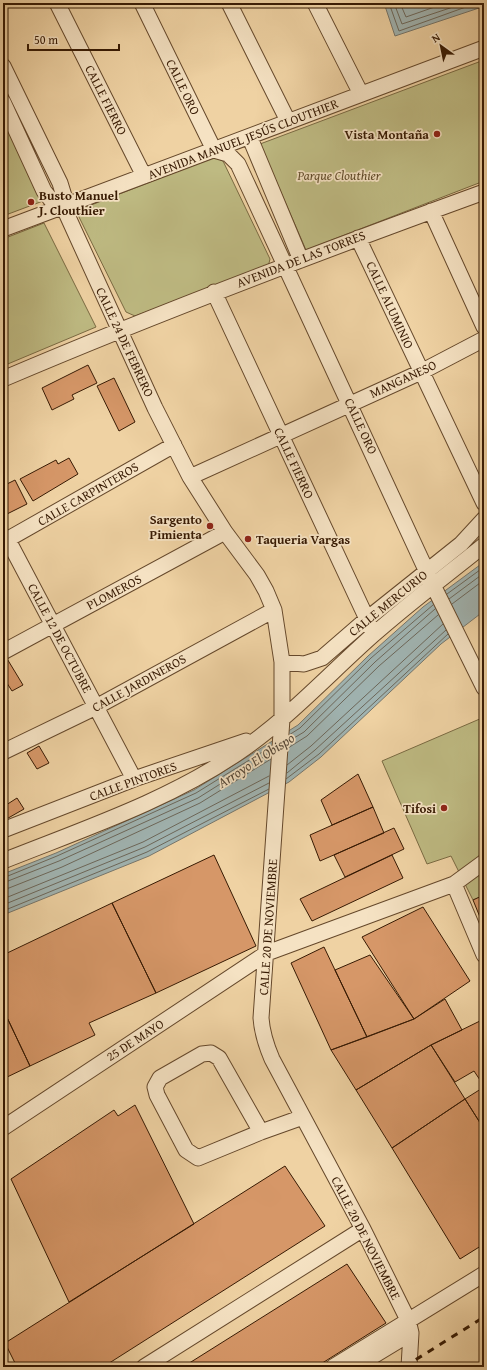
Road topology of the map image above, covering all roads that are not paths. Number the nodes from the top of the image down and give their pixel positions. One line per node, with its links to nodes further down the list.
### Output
1 (57, 3): 13 (street, CALLE FIERRO)
2 (142, 3): 11 (street, CALLE ORO)
3 (229, 3): 9 (street)
4 (314, 3): 7 (street)
5 (484, 48): 7 (street, AVENIDA MANUEL JESÚS CLOUTHIER)
6 (3, 66): 15 (street)
7 (361, 94): 9 (street, AVENIDA MANUEL JESÚS CLOUTHIER)
8 (3, 102): 15 (street)
9 (288, 121): 10 (street, AVENIDA MANUEL JESÚS CLOUTHIER)
10 (253, 135): 11 (street, AVENIDA MANUEL JESÚS CLOUTHIER); 12 (street); 19 (street)
11 (214, 150): 12 (street); 13 (street, AVENIDA MANUEL JESÚS CLOUTHIER)
12 (238, 164): 20 (street, CALLE ORO)
13 (144, 176): 15 (street, AVENIDA MANUEL JESÚS CLOUTHIER)
14 (484, 192): 16 (street, AVENIDA DE LAS TORRES)
15 (63, 206): 17 (street, AVENIDA MANUEL JESÚS CLOUTHIER); 23 (street, CALLE 24 DE FEBRERO)
16 (431, 211): 18 (street, AVENIDA DE LAS TORRES); 22 (street)
17 (3, 229)
18 (358, 238): 19 (street, AVENIDA DE LAS TORRES); 25 (street, CALLE ALUMINIO)
19 (301, 260): 20 (street, AVENIDA DE LAS TORRES)
20 (285, 267): 21 (street, AVENIDA DE LAS TORRES); 27 (street, CALLE ORO)
21 (214, 292): 23 (street, AVENIDA DE LAS TORRES); 28 (street, CALLE FIERRO)
22 (484, 327)
23 (119, 329): 26 (street, AVENIDA DE LAS TORRES); 29 (street, CALLE 24 DE FEBRERO)
24 (484, 339): 25 (street, MANGANESO)
25 (421, 372): 27 (street, MANGANESO); 31 (street, CALLE ALUMINIO)
26 (3, 379)
27 (350, 404): 28 (street, MANGANESO); 38 (street, CALLE ORO)
28 (281, 435): 30 (street, MANGANESO); 41 (street, CALLE FIERRO)
29 (174, 445): 30 (street, CALLE 24 DE FEBRERO); 34 (street, CALLE CARPINTEROS)
30 (190, 477): 33 (street, CALLE 20 DE NOVIEMBRE)
31 (484, 503)
32 (484, 519): 35 (street, CALLE MERCURIO)
33 (225, 532): 40 (street, CALLE 20 DE NOVIEMBRE); 42 (street, PLOMEROS)
34 (5, 541): 42 (street, CALLE 12 DE OCTUBRE)
35 (461, 544): 37 (street); 38 (street, CALLE MERCURIO)
36 (484, 545): 37 (street)
37 (471, 555): 39 (street)
38 (427, 571): 39 (street, CALLE ORO); 41 (street, CALLE MERCURIO)
39 (435, 589): 43 (street); 46 (street, CALLE ORO)
40 (274, 610): 45 (street, CALLE 20 DE NOVIEMBRE); 47 (street, CALLE JARDINEROS)
41 (367, 619): 43 (street, CALLE FIERRO); 45 (street, CALLE MERCURIO)
42 (52, 626): 44 (street, PLOMEROS); 47 (street, CALLE 12 DE OCTUBRE)
43 (374, 634): 48 (street)
44 (3, 652)
45 (282, 662): 48 (street, CALLE 20 DE NOVIEMBRE)
46 (484, 688)
47 (96, 707): 50 (street, CALLE JARDINEROS); 51 (street, CALLE 12 DE OCTUBRE)
48 (282, 719): 49 (street); 56 (street, CALLE 20 DE NOVIEMBRE)
49 (264, 735): 51 (street, CALLE PINTORES); 53 (street)
50 (3, 752)
51 (134, 779): 52 (street, CALLE PINTORES)
52 (3, 830)
53 (3, 861)
54 (484, 862): 55 (street, 25 DE MAYO)
55 (454, 884): 56 (street, 25 DE MAYO); 57 (street)
56 (267, 953): 58 (street, CALLE 20 DE NOVIEMBRE); 59 (street, 25 DE MAYO)
57 (484, 955)
58 (304, 1117): 60 (street); 61 (street, CALLE 20 DE NOVIEMBRE)
59 (3, 1128)
60 (261, 1132): 60 (street)
61 (363, 1229): 63 (street, CALLE 20 DE NOVIEMBRE); 64 (street)
62 (484, 1274): 63 (street)
63 (410, 1326): 65 (street); 66 (street); 67 (street, CALLE 20 DE NOVIEMBRE)
64 (144, 1367)
65 (333, 1367)
66 (355, 1367)
67 (409, 1367)

